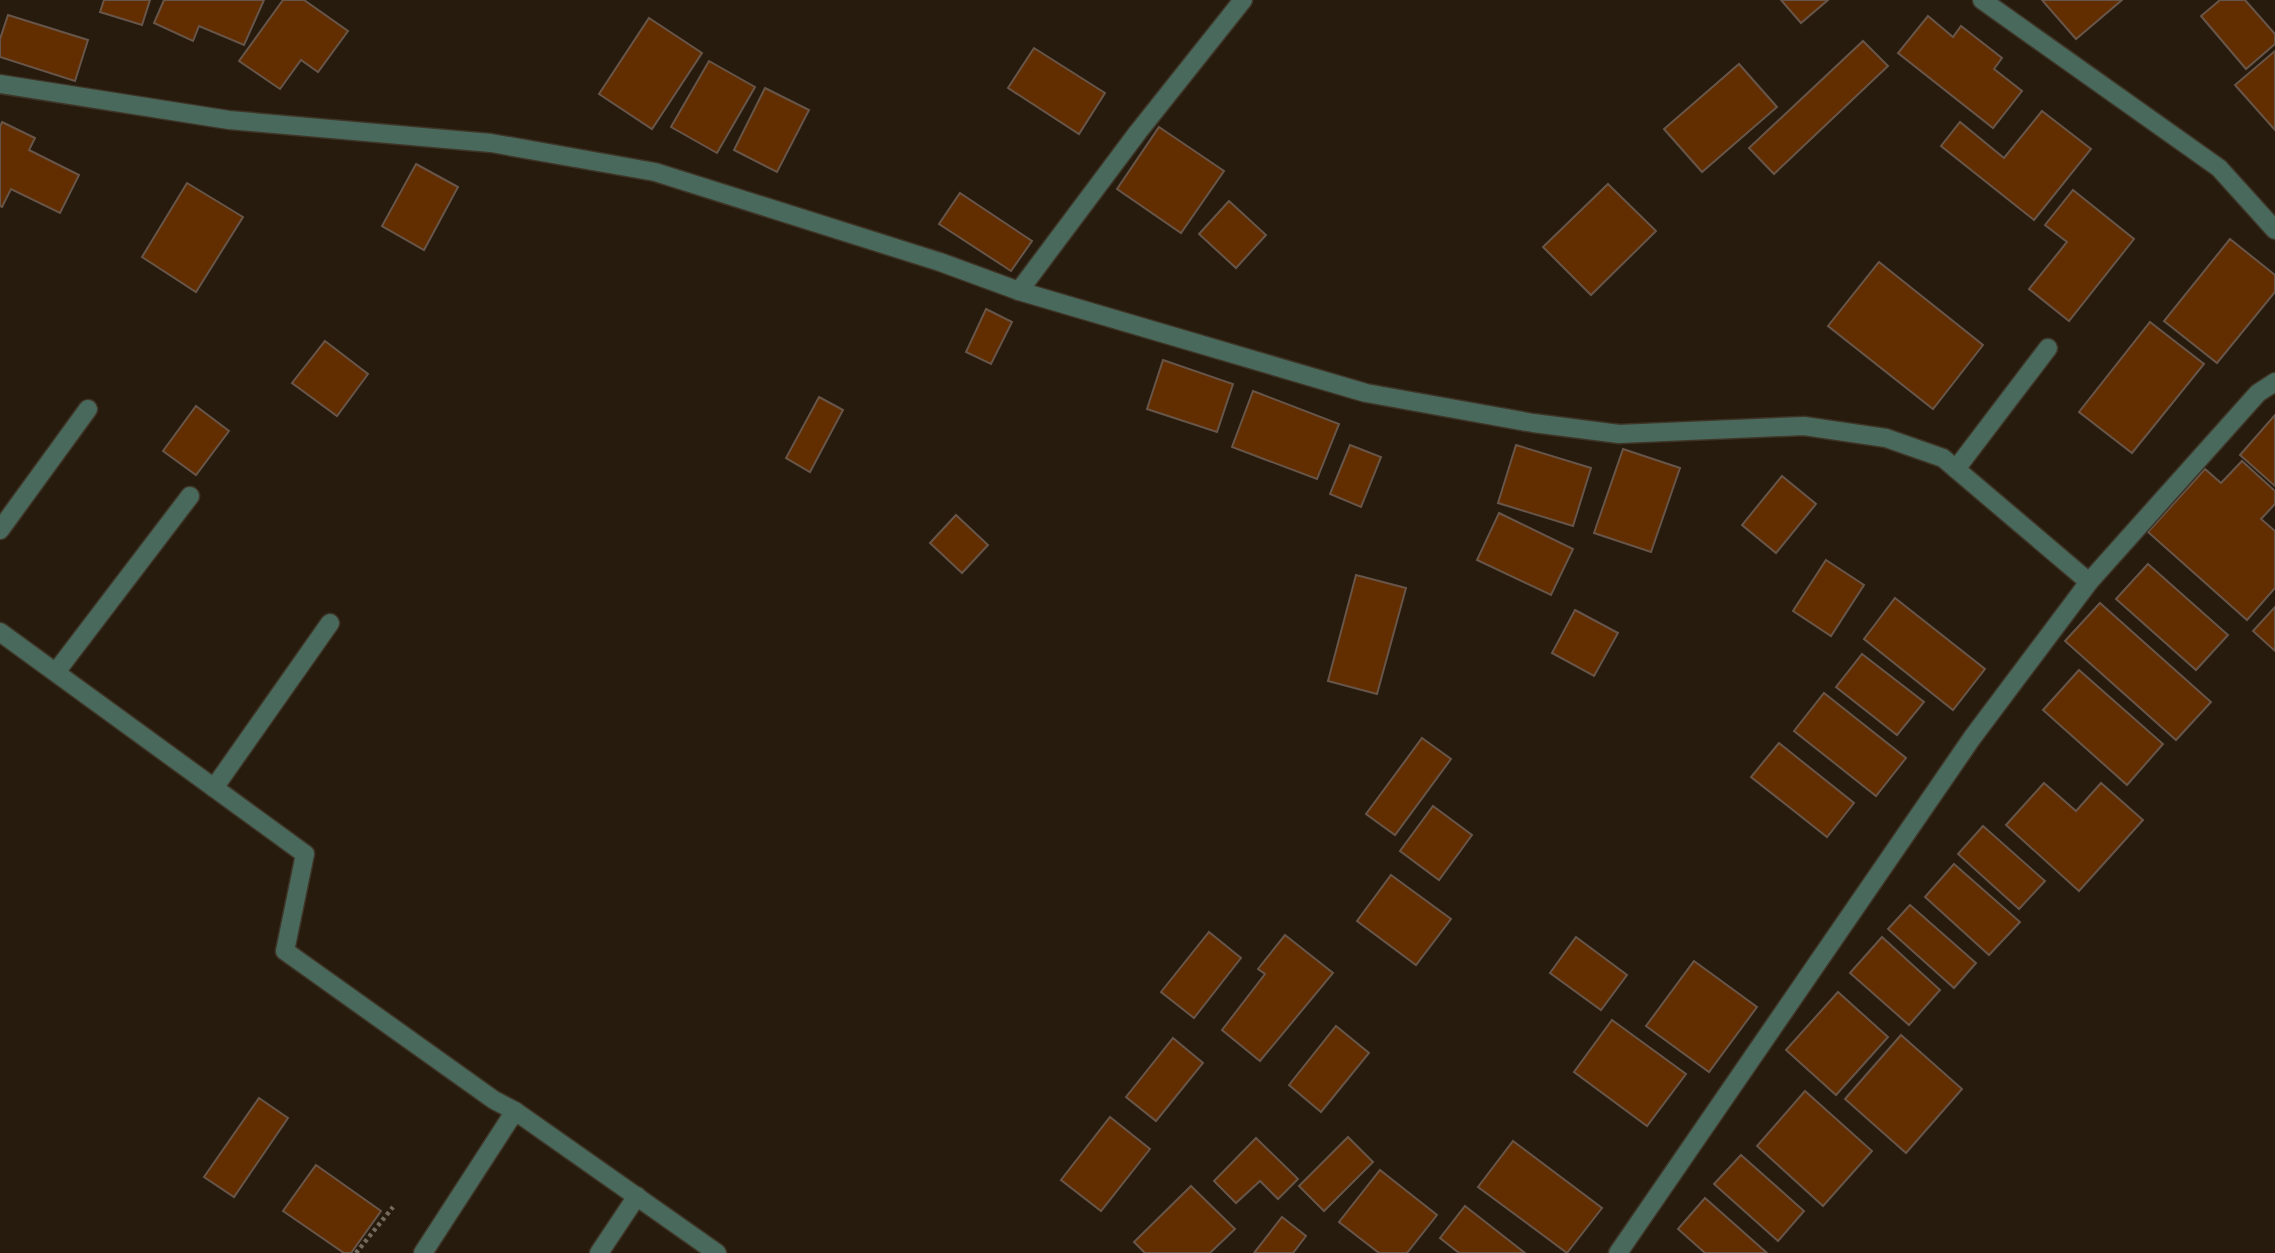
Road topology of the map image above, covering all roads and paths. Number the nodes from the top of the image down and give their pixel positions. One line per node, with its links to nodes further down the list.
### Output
1 (1242, 0): 5 (street)
2 (1982, 0): 4 (street)
3 (0, 84): 5 (street)
4 (2275, 230)
5 (1019, 291): 9 (street)
6 (2048, 348): 9 (street)
7 (2275, 382): 12 (street)
8 (88, 409): 11 (street)
9 (1956, 469): 12 (street)
10 (190, 496): 15 (street)
11 (0, 530)
12 (2089, 582): 24 (street)
13 (331, 623): 16 (street)
14 (0, 632): 15 (street)
15 (56, 672): 16 (street)
16 (214, 788): 17 (street)
17 (515, 1111): 18 (street); 21 (street)
18 (637, 1196): 22 (street); 23 (street)
19 (393, 1207): 20 (path)
20 (356, 1253)
21 (423, 1253)
22 (598, 1253)
23 (717, 1253)
24 (1618, 1253)

